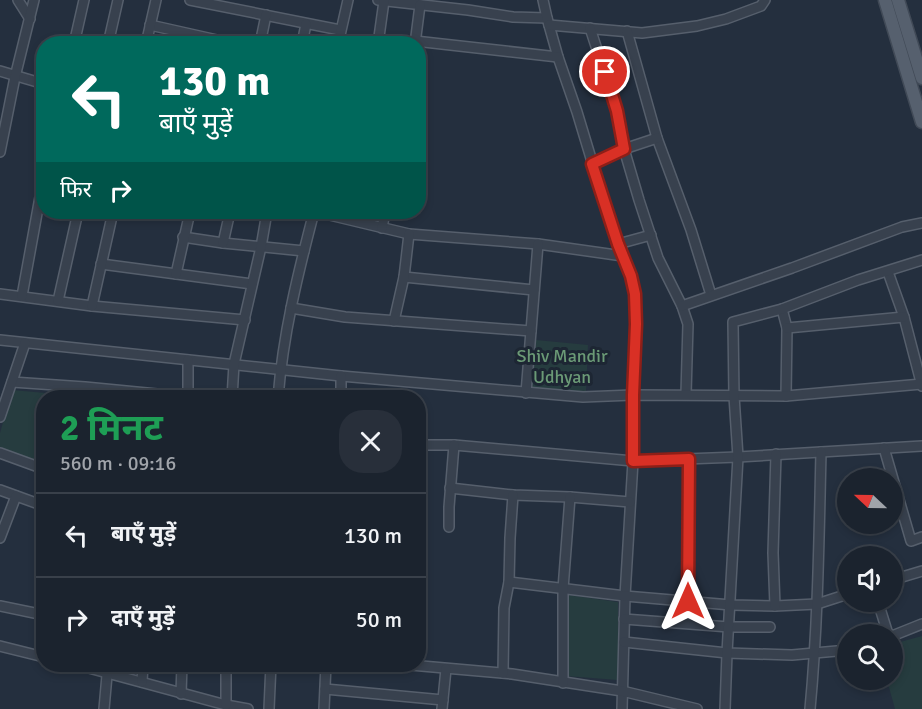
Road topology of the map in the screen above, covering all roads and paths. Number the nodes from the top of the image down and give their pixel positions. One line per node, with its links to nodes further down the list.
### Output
1 (18, 0): 15 (street)
2 (34, 0): 15 (street)
3 (84, 0): 22 (street)
4 (118, 0): 23 (street)
5 (156, 0): 18 (street)
6 (190, 0): 14 (street)
7 (348, 0): 20 (street)
8 (381, 0): 13 (street); 29 (street)
9 (543, 0): 16 (street)
10 (765, 0): 21 (street)
11 (885, 0): 38 (main road)
12 (898, 0): 33 (main road)
13 (420, 5): 16 (street); 30 (street)
14 (266, 15): 17 (street); 26 (street)
15 (30, 19): 35 (street)
16 (548, 22): 19 (street); 32 (street)
17 (306, 24): 20 (street); 27 (street)
18 (150, 25): 24 (street); 25 (street)
19 (590, 28): 21 (street); 40 (street)
20 (340, 30): 28 (street)
21 (627, 31): 39 (street)
22 (76, 36)
23 (110, 36)
24 (148, 36)
25 (184, 36)
26 (262, 36)
27 (304, 36)
28 (339, 36)
29 (379, 36)
30 (416, 36)
31 (426, 43): 32 (street)
32 (558, 57): 42 (street)
33 (920, 63): 36 (main road)
34 (0, 71): 35 (street)
35 (15, 77): 37 (street); 41 (street)
36 (922, 78)
37 (36, 82)
38 (922, 122)
39 (657, 138): 40 (street); 71 (street)
40 (624, 149): 42 (street); 55 (street)
41 (0, 152)
42 (592, 164): 59 (street)
43 (36, 219): 72 (street)
44 (76, 219): 73 (street)
45 (111, 219): 64 (street)
46 (188, 219): 56 (street)
47 (228, 219): 57 (street)
48 (266, 219): 60 (street)
49 (314, 219): 61 (street)
50 (357, 219): 53 (street)
51 (384, 219): 53 (street)
52 (922, 223): 71 (street)
53 (382, 228): 54 (street)
54 (409, 234): 58 (street); 67 (street)
55 (651, 235): 59 (street); 75 (street)
56 (183, 237): 57 (street); 66 (street)
57 (223, 243): 60 (street)
58 (538, 244): 62 (street); 69 (street)
59 (618, 244): 62 (street)
60 (261, 247): 61 (street); 68 (street)
61 (304, 251): 76 (street)
62 (623, 256): 100 (street)
63 (922, 260): 65 (street)
64 (101, 264): 66 (street); 74 (street)
65 (888, 272): 77 (street); 78 (street)
66 (176, 274): 68 (street)
67 (404, 277): 69 (street); 80 (street)
68 (252, 284): 79 (street)
69 (534, 290): 82 (street)
70 (0, 294): 72 (street)
71 (711, 295): 75 (street)
72 (22, 296): 73 (street)
73 (58, 301): 74 (street)
74 (92, 306): 79 (street)
75 (682, 306): 99 (street)
76 (291, 308): 80 (street); 87 (street)
77 (782, 309): 81 (street); 101 (street)
78 (904, 317): 81 (street); 90 (street)
79 (245, 320): 86 (street)
80 (394, 321): 82 (street)
81 (787, 328): 102 (street)
82 (531, 331): 98 (street)
83 (0, 340): 84 (street)
84 (26, 343): 85 (street); 89 (street)
85 (188, 360): 86 (street); 94 (street)
86 (234, 364): 87 (street); 95 (street)
87 (280, 369): 88 (street); 96 (street)
88 (341, 375): 97 (street); 98 (street)
89 (12, 382): 91 (street); 103 (street)
90 (922, 385): 102 (street)
91 (85, 387): 92 (street); 93 (street)
92 (85, 390)
93 (108, 390)
94 (188, 390)
95 (232, 390)
96 (279, 390)
97 (341, 390)
98 (526, 393): 100 (street)
99 (686, 394): 100 (street); 101 (street)
100 (633, 395): 113 (street)
101 (734, 396): 102 (street); 111 (street)
102 (786, 396)
103 (0, 417)
104 (426, 445): 105 (street)
105 (454, 446): 113 (street); 115 (street)
106 (922, 446): 107 (street)
107 (884, 448): 108 (street); 123 (street)
108 (821, 452): 110 (street); 132 (street)
109 (0, 453): 114 (street)
110 (776, 454): 111 (street); 135 (street)
111 (738, 457): 112 (street); 133 (street)
112 (689, 459): 113 (street); 131 (street)
113 (633, 461): 120 (street)
114 (36, 465)
115 (450, 488): 117 (street); 122 (street)
116 (0, 490): 118 (street)
117 (513, 495): 119 (street); 127 (street)
118 (16, 496): 121 (street); 124 (street)
119 (570, 496): 120 (street); 128 (street)
120 (630, 502): 129 (street)
121 (36, 503)
122 (448, 527)
123 (922, 537)
124 (0, 538)
125 (922, 571): 126 (street)
126 (903, 577)
127 (509, 582): 128 (street); 157 (street)
128 (564, 589): 129 (street); 159 (street)
129 (625, 596): 131 (street); 137 (street)
130 (837, 598): 132 (street)
131 (688, 601): 133 (street)
132 (818, 604): 135 (street); 146 (street)
133 (730, 605): 135 (street); 139 (street)
134 (0, 606): 136 (street)
135 (775, 606)
136 (36, 613)
137 (624, 620): 139 (street); 142 (street)
138 (922, 624): 141 (street)
139 (729, 627): 140 (street); 145 (street)
140 (770, 627)
141 (903, 632)
142 (624, 642): 145 (street); 161 (street)
143 (0, 646): 147 (street)
144 (837, 651): 146 (street)
145 (727, 653): 146 (street); 171 (street)
146 (815, 654): 172 (street)
147 (36, 655)
148 (426, 667): 149 (street)
149 (446, 669): 157 (street); 163 (street)
150 (108, 672): 165 (street)
151 (116, 672): 158 (street)
152 (142, 672): 158 (street)
153 (182, 672): 162 (street)
154 (226, 672): 164 (street)
155 (270, 672): 167 (street)
156 (326, 672): 160 (street)
157 (503, 673): 159 (street)
158 (142, 682): 162 (street)
159 (563, 683): 161 (street)
160 (325, 689): 163 (street); 168 (street)
161 (622, 691): 169 (street); 170 (street)
162 (181, 694): 164 (street)
163 (443, 704)
164 (226, 705): 166 (street)
165 (104, 709)
166 (248, 709)
167 (268, 709)
168 (324, 709)
169 (622, 709)
170 (697, 709)
171 (725, 709)
172 (810, 709)

